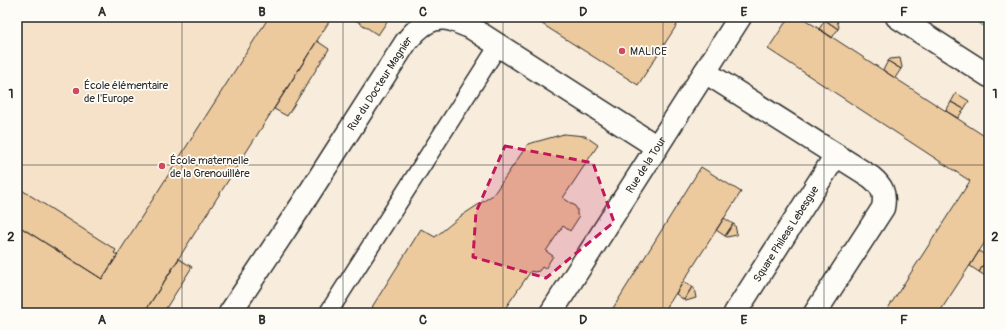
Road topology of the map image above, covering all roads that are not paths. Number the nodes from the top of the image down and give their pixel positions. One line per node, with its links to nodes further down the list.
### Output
1 (740, 17): 4 (street, Rue de la Tour)
2 (897, 17): 5 (street)
3 (498, 46): 6 (street, Rue du Docteur Magnier); 8 (street, Rue du Docteur Magnier); 9 (lane)
4 (705, 72): 6 (street, Rue de la Tour); 7 (street)
5 (989, 76)
6 (657, 147): 10 (street, Rue de la Tour)
7 (836, 155): 11 (street, Square Phileas Lebesgue); 12 (street)
8 (230, 313)
9 (328, 313)
10 (551, 313)
11 (735, 313)
12 (815, 313)

